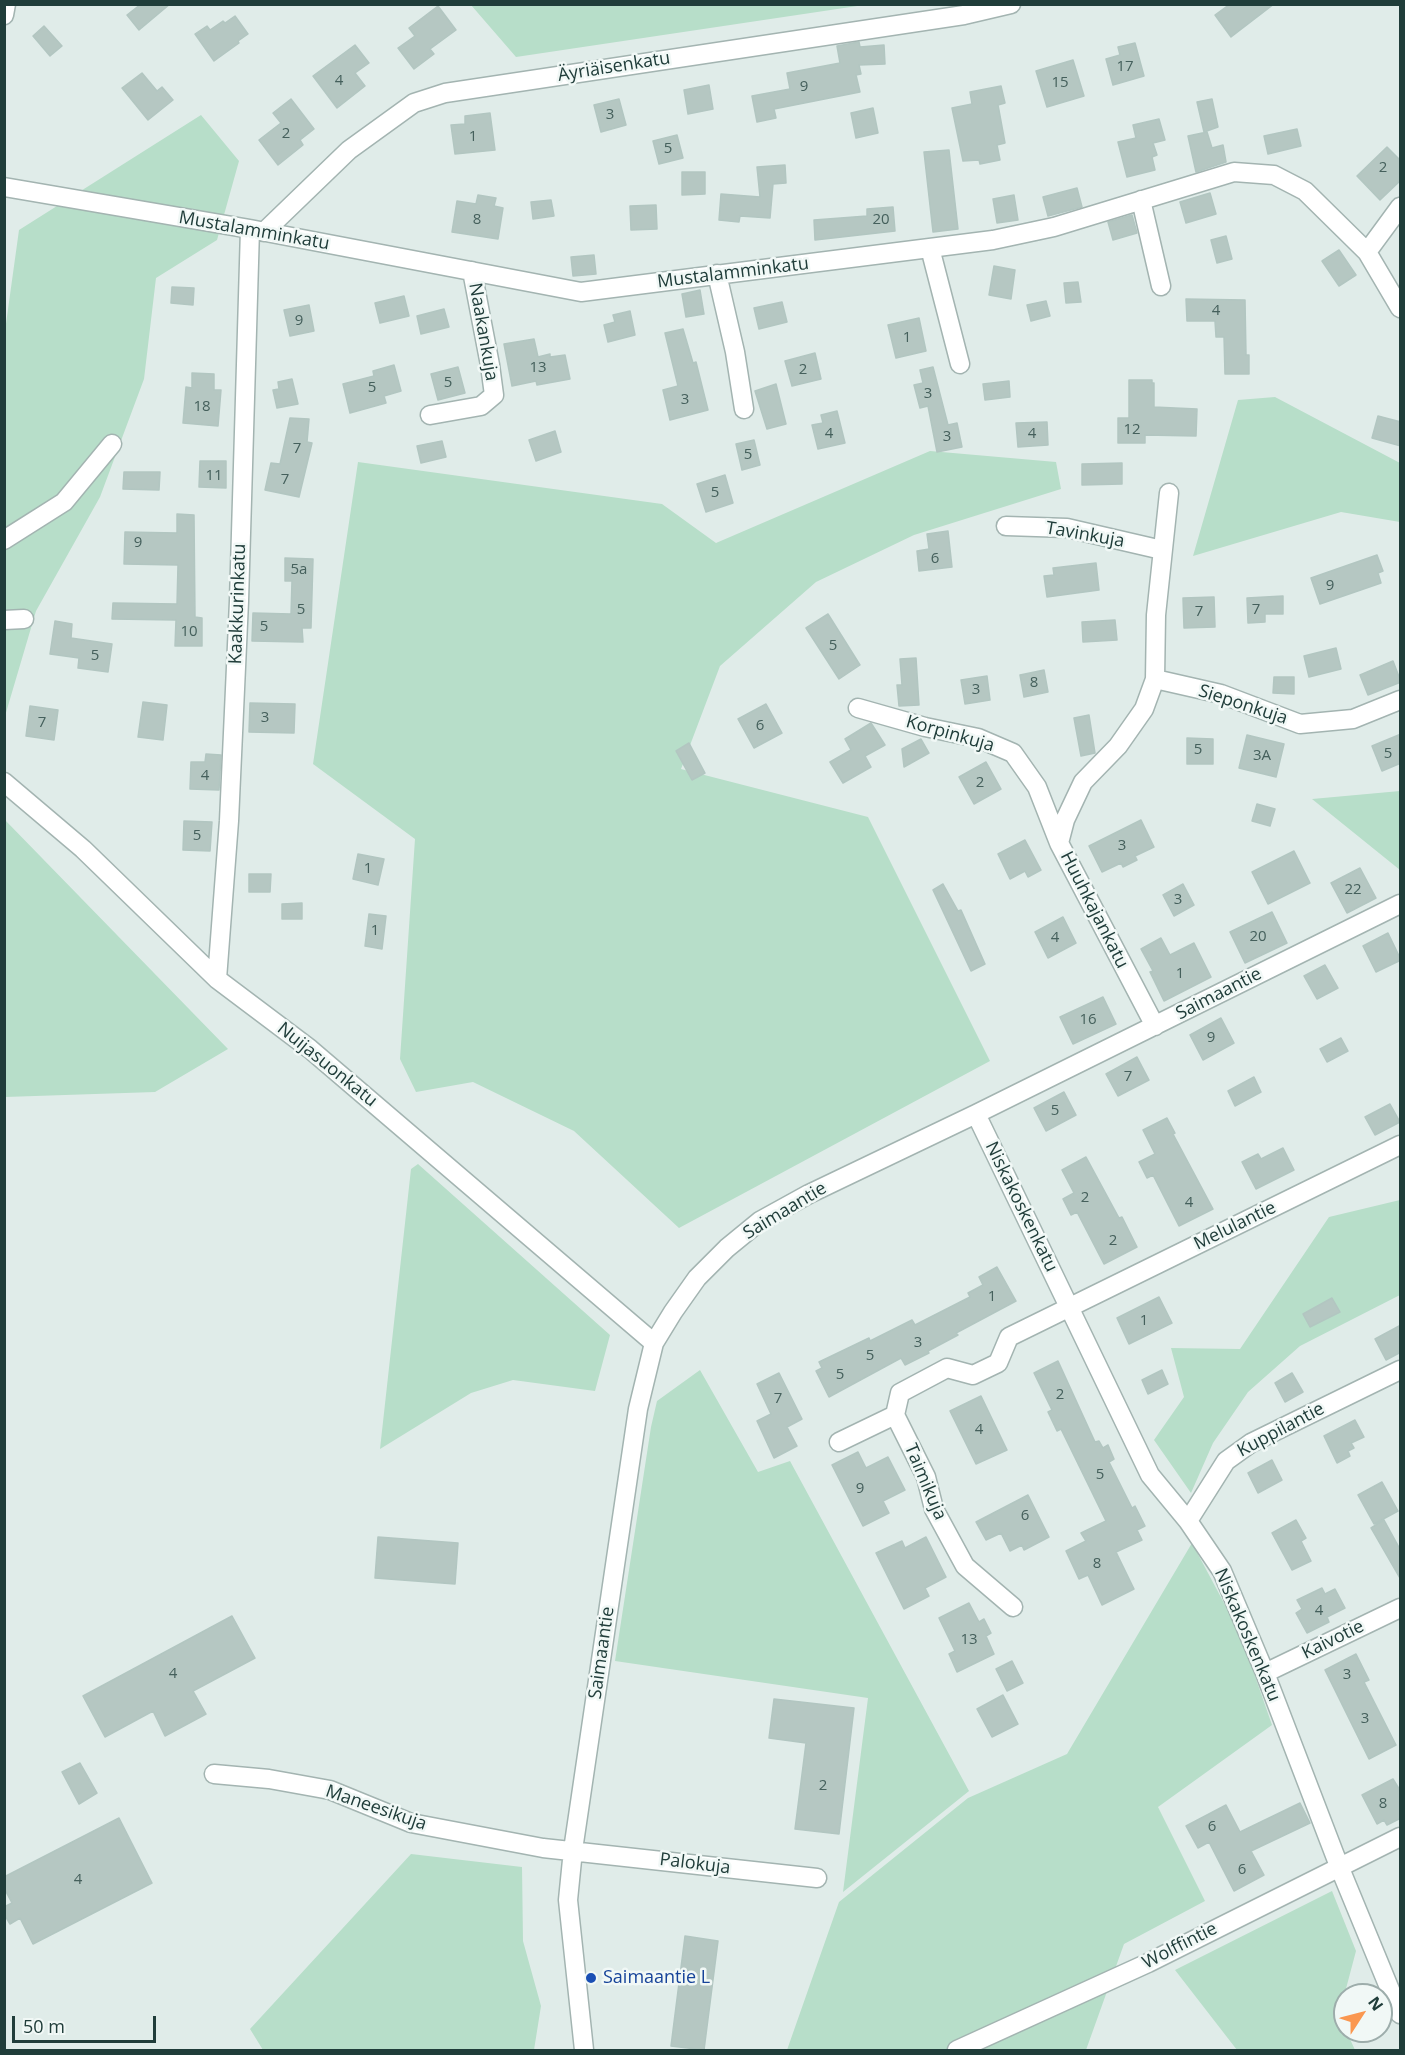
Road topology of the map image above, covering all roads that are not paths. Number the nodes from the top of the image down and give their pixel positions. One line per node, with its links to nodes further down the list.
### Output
1 (6, 4): 3 (street)
2 (1011, 4): 7 (street, Äyriäisenkatu)
3 (4, 15)
4 (4, 187): 7 (street, Mustalamminkatu)
5 (1141, 200): 8 (street, Mustalamminkatu); 9 (street, Mustalamminkatu); 12 (street)
6 (1401, 207): 9 (street)
7 (257, 231): 10 (street, Mustalamminkatu); 30 (street, Kaakkurinkatu)
8 (930, 248): 11 (street, Mustalamminkatu); 14 (street)
9 (1367, 252): 13 (street, Mustalamminkatu)
10 (472, 271): 11 (street, Mustalamminkatu); 16 (street, Naakankuja)
11 (717, 274): 15 (street)
12 (1161, 286)
13 (1401, 308)
14 (960, 364)
15 (744, 409)
16 (430, 416)
17 (112, 444): 20 (street)
18 (1169, 493): 21 (street, Huuhkajankatu)
19 (1006, 525): 21 (street, Tavinkuja)
20 (4, 540)
21 (1162, 550): 24 (street, Huuhkajankatu)
22 (24, 619): 23 (street)
23 (4, 620)
24 (1155, 679): 25 (street, Sieponkuja); 28 (street, Huuhkajankatu)
25 (1401, 700)
26 (858, 708): 28 (street, Korpinkuja)
27 (4, 782): 30 (street, Nuijasuonkatu)
28 (1059, 843): 31 (street, Huuhkajankatu)
29 (1401, 904): 31 (street, Saimaantie)
30 (217, 979): 35 (street, Nuijasuonkatu)
31 (1155, 1026): 32 (street, Saimaantie)
32 (976, 1114): 34 (street, Niskakoskenkatu); 35 (street, Saimaantie)
33 (1401, 1145): 34 (street, Melulantie)
34 (1069, 1307): 37 (street); 39 (street, Niskakoskenkatu)
35 (654, 1343): 45 (street, Saimaantie)
36 (1401, 1370): 39 (street, Kuppilantie)
37 (895, 1415): 38 (street); 40 (street, Taimikuja)
38 (839, 1442)
39 (1188, 1521): 42 (street, Niskakoskenkatu)
40 (1013, 1607)
41 (1401, 1608): 42 (street, Kaivotie)
42 (1265, 1673): 46 (street, Niskakoskenkatu)
43 (214, 1774): 45 (street, Maneesikuja)
44 (1401, 1837): 46 (street, Wolffintie)
45 (573, 1850): 47 (street, Palokuja); 49 (street, Saimaantie)
46 (1339, 1866): 48 (street, Niskakoskenkatu); 50 (street, Wolffintie)
47 (817, 1878)
48 (1401, 2014)
49 (584, 2050)
50 (957, 2050)

